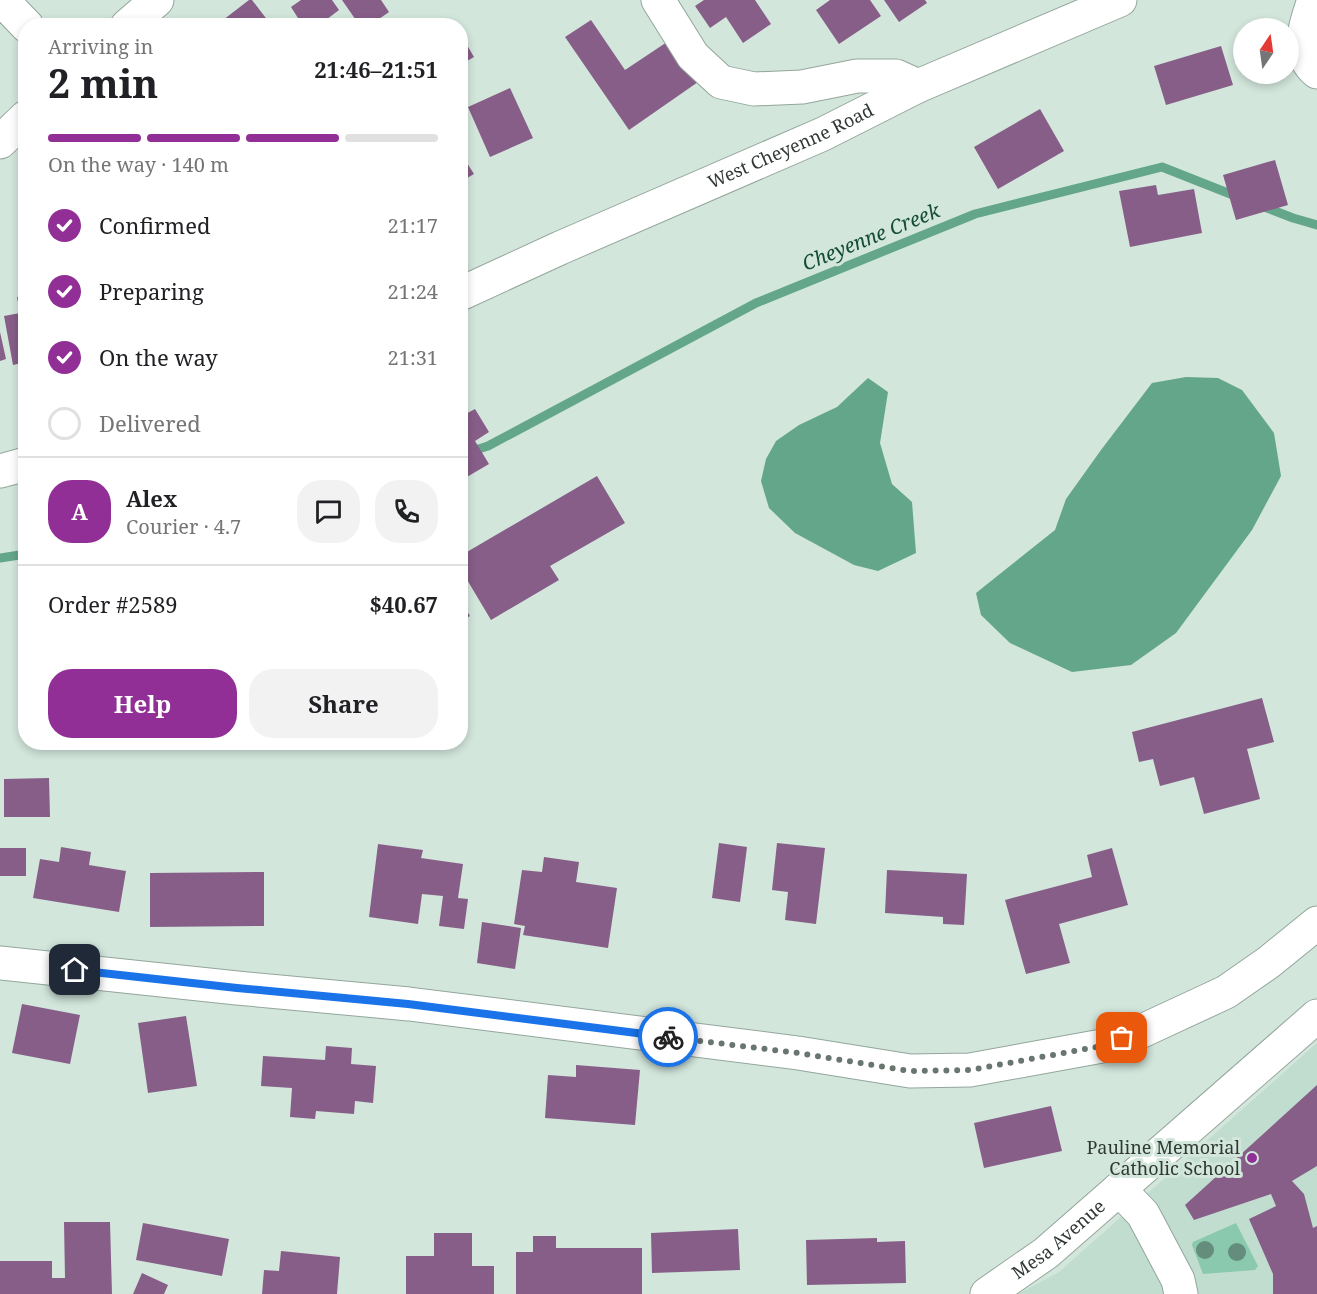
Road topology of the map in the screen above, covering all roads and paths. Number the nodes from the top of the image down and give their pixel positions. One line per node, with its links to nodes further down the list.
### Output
1 (2, 0): 6 (street)
2 (157, 0): 7 (street)
3 (658, 0): 9 (street)
4 (1120, 0): 9 (street, West Cheyenne Road)
5 (1314, 0): 8 (street)
6 (19, 18)
7 (136, 18)
8 (1317, 72)
9 (918, 86): 12 (street, West Cheyenne Road)
10 (18, 125): 11 (street)
11 (0, 142)
12 (468, 290)
13 (18, 466): 14 (street)
14 (0, 471)
15 (1317, 923): 16 (street)
16 (0, 963)
17 (1317, 1016): 18 (street, Mesa Avenue)
18 (1119, 1189): 19 (street, Mesa Avenue); 20 (street)
19 (987, 1294)
20 (1181, 1294)

